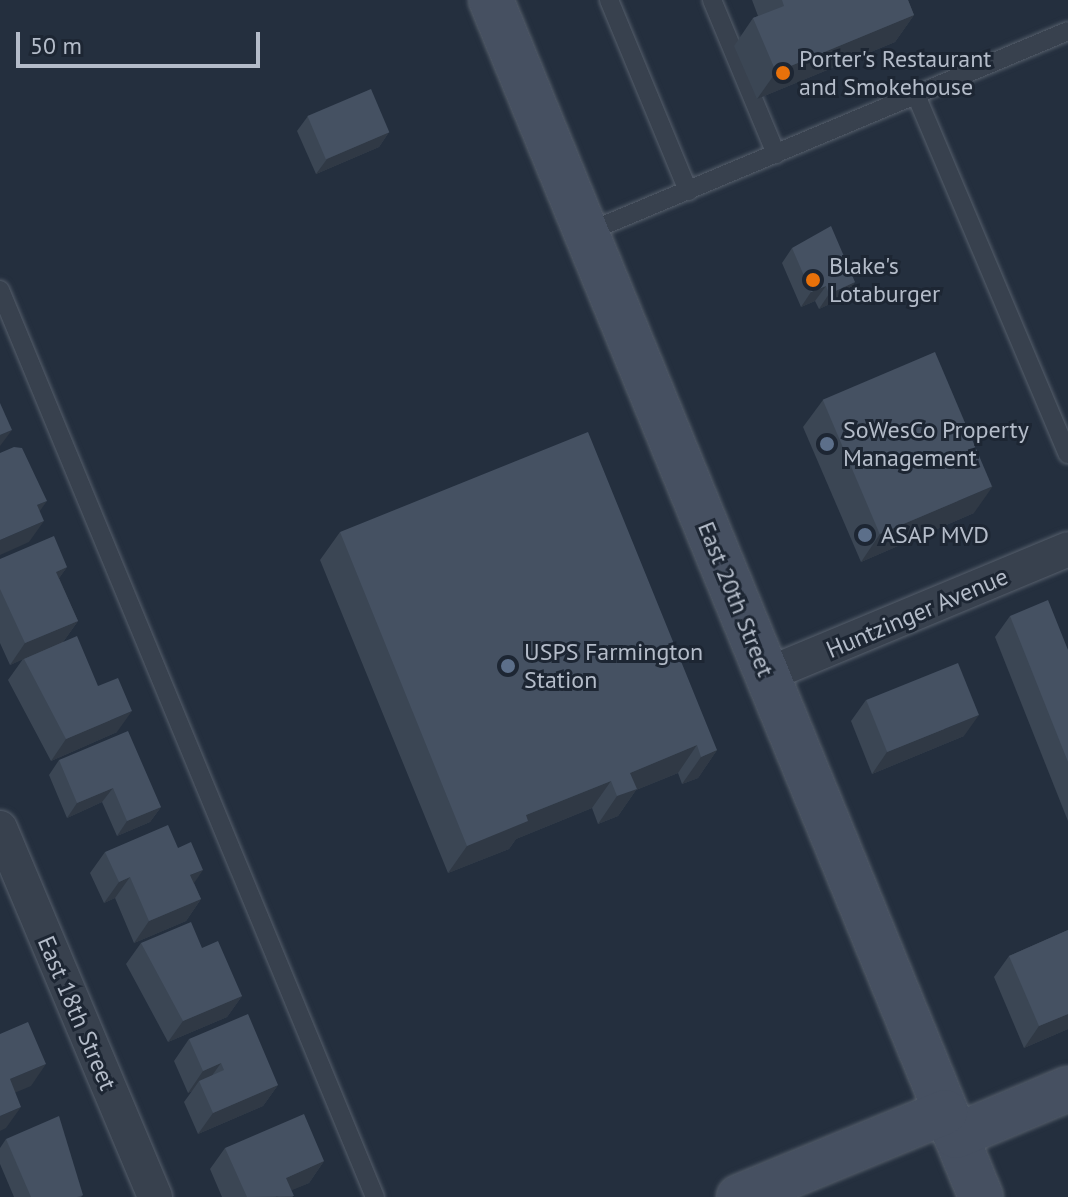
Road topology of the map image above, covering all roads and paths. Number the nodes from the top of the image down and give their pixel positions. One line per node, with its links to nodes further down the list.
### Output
1 (491, 0): 8 (main road, East 20th Street)
2 (609, 0): 7 (lane)
3 (712, 0): 6 (lane)
4 (1068, 31): 5 (lane)
5 (916, 95): 6 (lane); 10 (lane)
6 (776, 154): 7 (lane)
7 (688, 191): 8 (lane)
8 (588, 232): 12 (main road, East 20th Street)
9 (0, 290): 17 (lane)
10 (1068, 454)
11 (1068, 549): 12 (street, Huntzinger Avenue)
12 (766, 675): 15 (main road, East 20th Street)
13 (0, 828): 16 (street, East 18th Street)
14 (1068, 1089): 15 (main road)
15 (950, 1124): 18 (main road); 19 (main road, East 20th Street)
16 (155, 1197)
17 (375, 1197)
18 (739, 1197)
19 (981, 1197)

